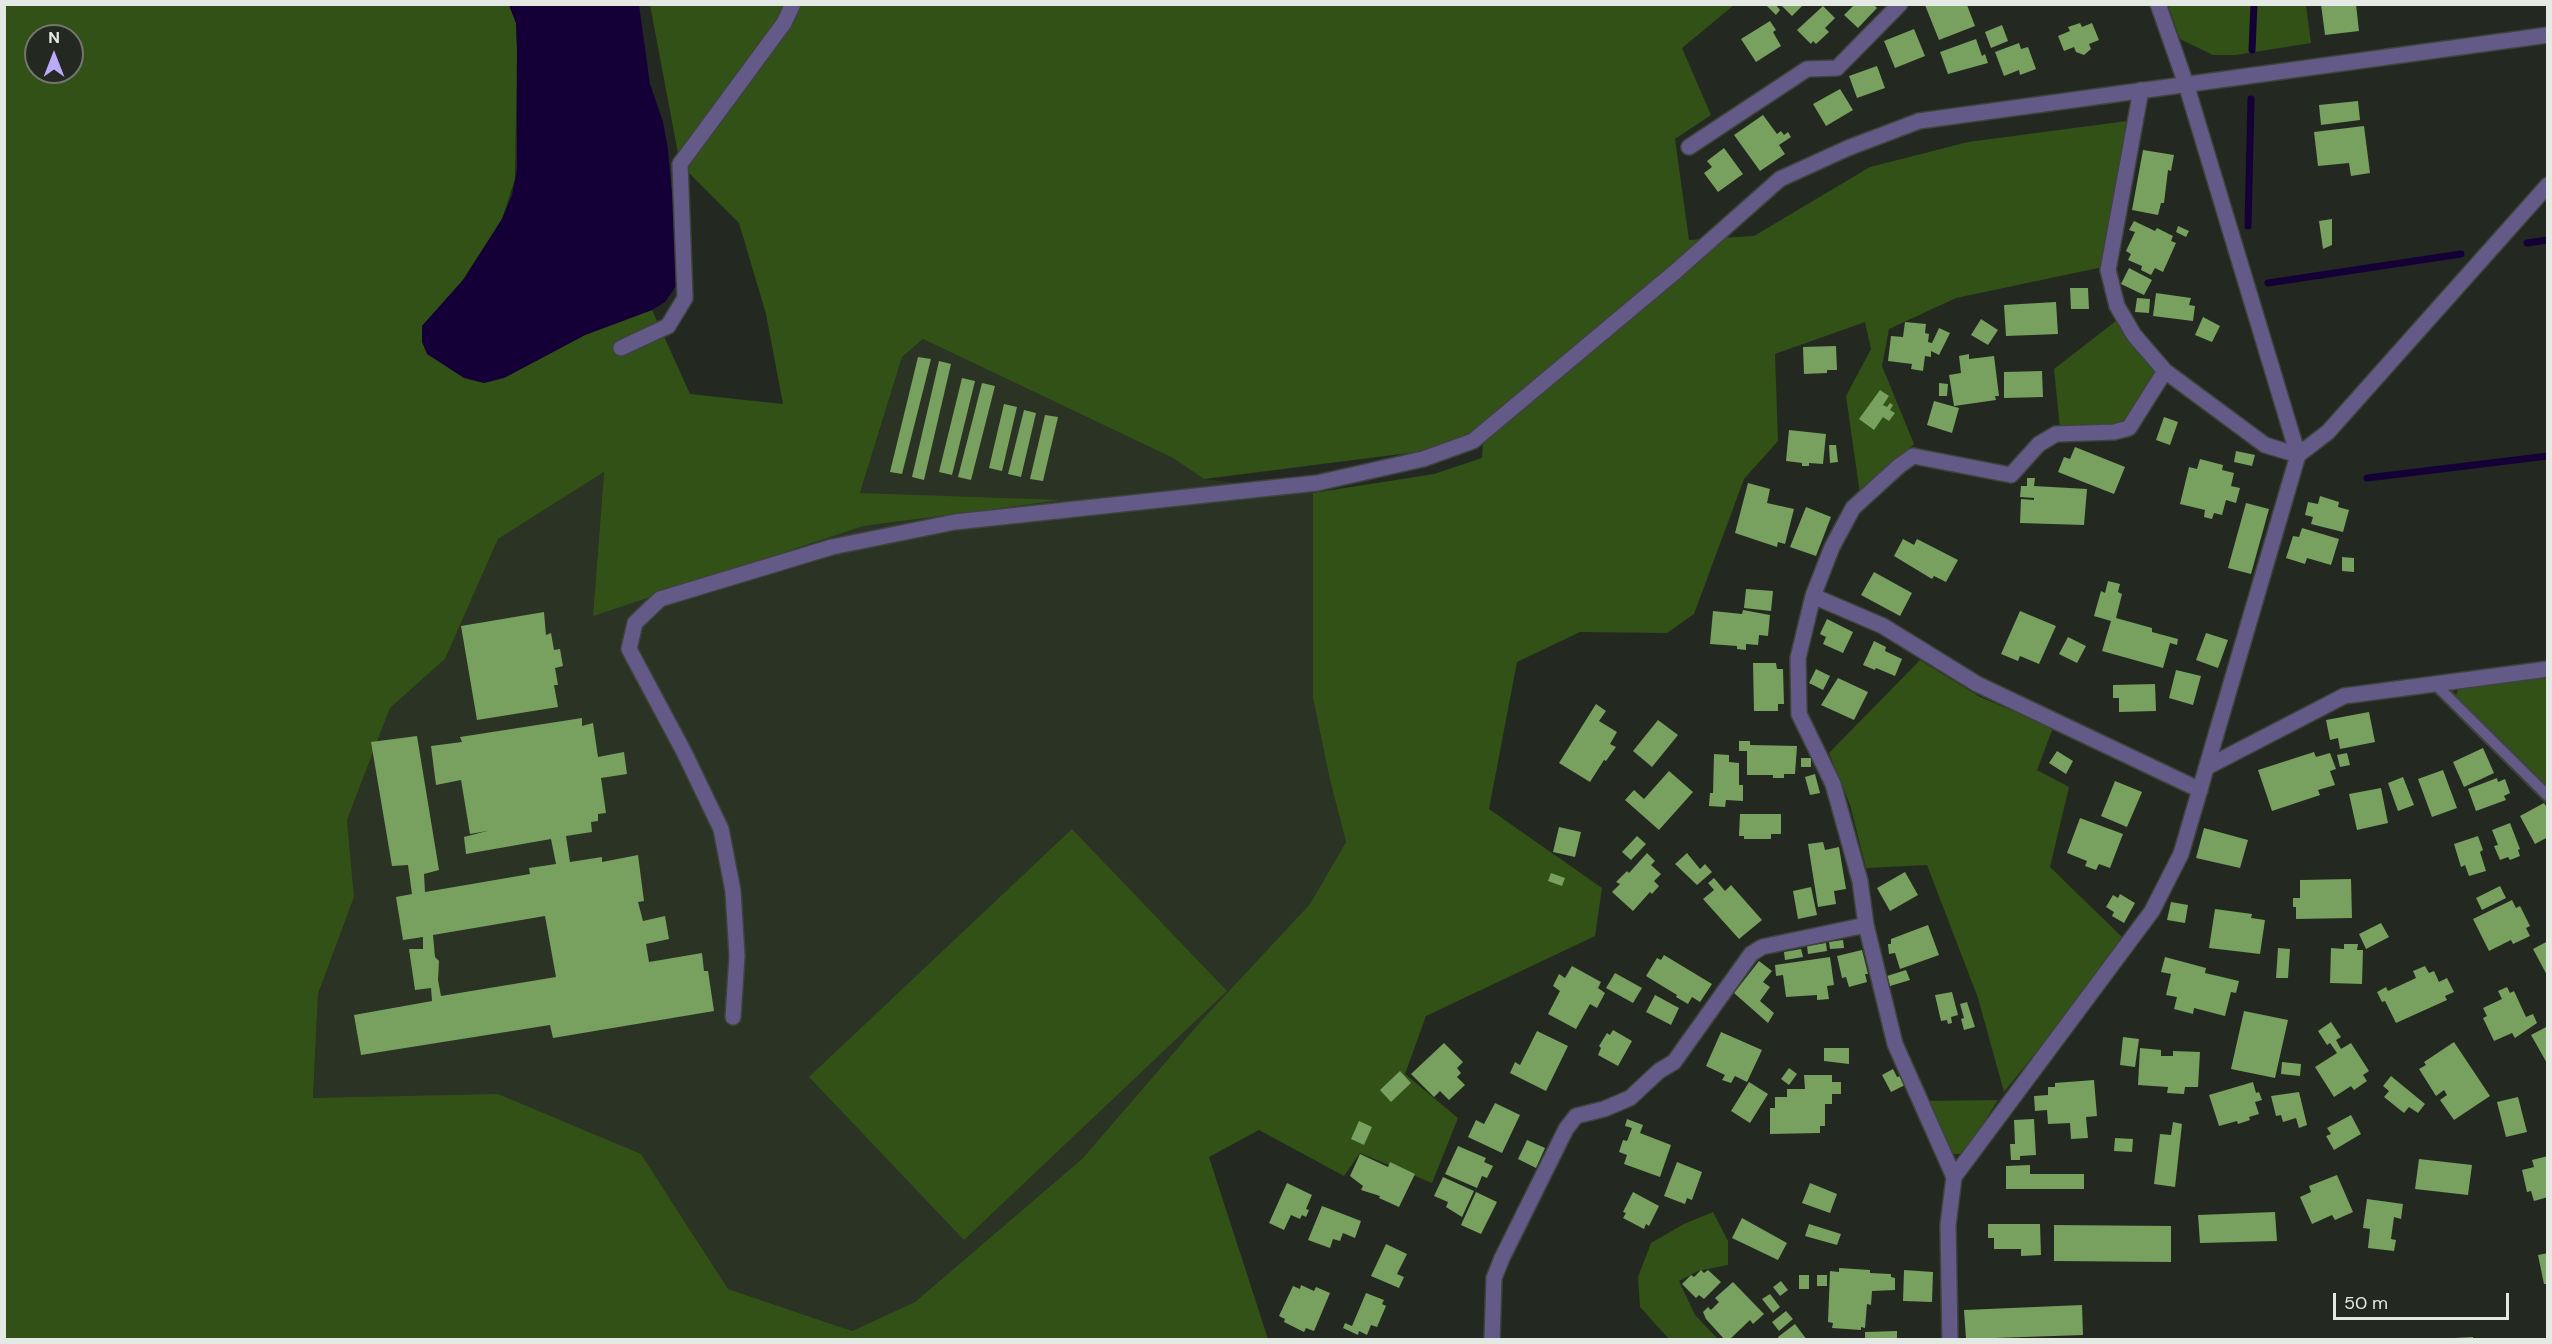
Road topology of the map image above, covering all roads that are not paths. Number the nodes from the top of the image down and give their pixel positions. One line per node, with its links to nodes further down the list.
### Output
1 (793, 4): 9 (street)
2 (1900, 4): 7 (street)
3 (2158, 4): 5 (street)
4 (2547, 35): 5 (street)
5 (2186, 84): 6 (street); 11 (street)
6 (2141, 90): 10 (street); 19 (street)
7 (1689, 147)
8 (2547, 185): 11 (street)
9 (621, 348)
10 (2165, 371): 11 (street); 12 (street)
11 (2298, 455): 15 (street)
12 (1813, 596): 16 (street); 18 (street)
13 (2547, 669): 14 (street)
14 (2434, 683): 15 (street); 17 (lane)
15 (2207, 767): 16 (street)
16 (2200, 790): 20 (street)
17 (2547, 796)
18 (1866, 925): 20 (street); 21 (street)
19 (733, 1017)
20 (1954, 1177): 22 (street)
21 (1492, 1340)
22 (1950, 1340)

